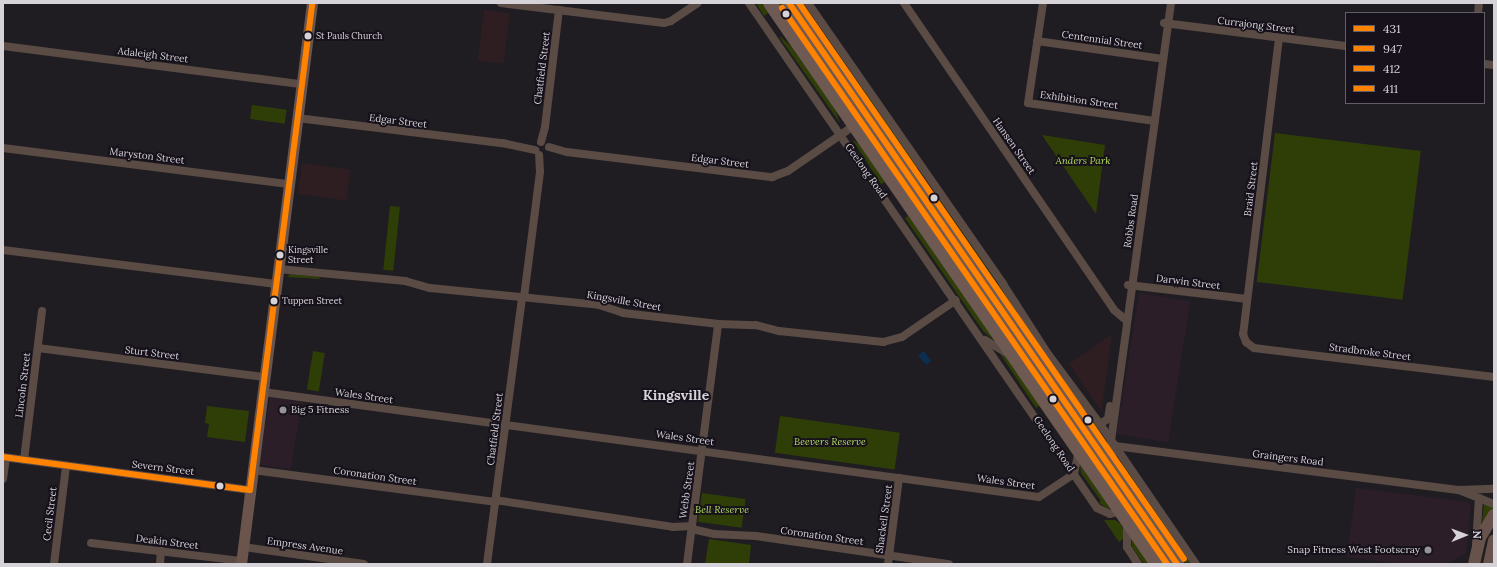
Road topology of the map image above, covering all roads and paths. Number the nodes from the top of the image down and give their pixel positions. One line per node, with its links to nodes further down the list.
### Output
1 (312, 3): 19 (main road)
2 (501, 3): 12 (street)
3 (698, 3): 12 (street)
4 (749, 3): 24 (street, Geelong Road)
5 (770, 3): 23 (highway, Geelong Road)
6 (789, 3): 20 (highway)
7 (808, 3): 45 (street)
8 (904, 3): 35 (street, Hansen Street)
9 (1042, 3): 15 (street, Exhibition Street)
10 (1166, 3): 13 (street, Robbs Road)
11 (1171, 3): 13 (street, Robbs Road)
12 (560, 10): 26 (street, Chatfield Street)
13 (1165, 23): 14 (street, Currajong Street); 18 (street, Robbs Road)
14 (1280, 38): 17 (street, Currajong Street); 33 (street, Braid Street)
15 (1037, 41): 18 (street, Centennial Street); 22 (street, Exhibition Street)
16 (3, 46): 19 (street, Adaleigh Street)
17 (1345, 46)
18 (1161, 58): 22 (street, Robbs Road)
19 (302, 84): 21 (main road)
20 (868, 115): 23 (highway); 43 (highway)
21 (297, 118): 26 (street, Edgar Street); 27 (main road)
22 (1152, 121): 31 (street, Robbs Road)
23 (855, 125): 24 (street, Edgar Street); 44 (highway, Geelong Road)
24 (841, 134): 26 (street, Edgar Street); 34 (street, Geelong Road)
25 (3, 148): 27 (street, Maryston Street)
26 (542, 149): 32 (street, Chatfield Street)
27 (289, 184): 29 (main road)
28 (3, 250): 30 (street)
29 (278, 269): 30 (main road); 32 (street, Kingsville Street)
30 (276, 284): 46 (main road)
31 (1129, 285): 33 (street, Darwin Street); 36 (street, Robbs Road)
32 (523, 297): 39 (street, Kingsville Street); 51 (street, Chatfield Street)
33 (1247, 299): 41 (street, Braid Street)
34 (956, 300): 39 (street, Kingsville Street); 40 (street, Geelong Road)
35 (1109, 300): 36 (street, Hansen Street); 38 (street, Hansen Street)
36 (1126, 310): 38 (street, Robbs Road)
37 (42, 311): 42 (street, Lincoln Street)
38 (1125, 320): 50 (street, Robbs Road); 52 (street, Robbs Road)
39 (718, 324): 54 (street, Webb Street)
40 (982, 339): 44 (street, Geelong Road); 60 (street, Geelong Road)
41 (1246, 342): 47 (street, Stradbroke Street)
42 (38, 348): 46 (street, Sturt Street); 56 (street, Lincoln Street)
43 (1035, 358): 45 (street); 48 (highway); 59 (highway)
44 (1017, 360): 48 (highway, Geelong Road)
45 (1054, 361): 50 (street)
46 (264, 376): 49 (main road)
47 (1494, 377)
48 (1030, 380): 53 (highway, Geelong Road)
49 (263, 392): 51 (street, Wales Street); 58 (main road)
50 (1100, 424): 52 (street)
51 (505, 425): 54 (street, Wales Street); 68 (street, Chatfield Street)
52 (1113, 443): 59 (street); 64 (street, Graingers Road); 89 (street)
53 (1079, 450): 60 (street); 70 (highway, Geelong Road)
54 (702, 451): 61 (street, Wales Street); 72 (street, Webb Street)
55 (4, 458): 56 (street, Severn Street); 62 (street)
56 (24, 460): 57 (street, Severn Street)
57 (66, 466): 63 (street, Severn Street); 81 (street, Cecil Street)
58 (253, 470): 63 (main road); 68 (street, Coronation Street)
59 (1113, 471): 66 (highway)
60 (1074, 474): 61 (street, Wales Street); 70 (street, Geelong Road)
61 (899, 478): 77 (street, Shackell Street)
62 (3, 479)
63 (250, 490): 75 (main road)
64 (1458, 490): 65 (street, Graingers Road); 67 (street, Graingers Road)
65 (1494, 490)
66 (1127, 492): 70 (highway); 88 (highway)
67 (1480, 498): 69 (street, Graingers Road); 80 (street)
68 (495, 501): 72 (street, Coronation Street); 84 (street, Chatfield Street)
69 (1494, 504)
70 (1124, 515): 79 (street); 87 (highway, Geelong Road)
71 (1494, 515): 80 (main road)
72 (692, 527): 77 (street, Coronation Street); 85 (street, Webb Street)
73 (1494, 542): 90 (main road)
74 (91, 543): 76 (street, Deakin Street)
75 (243, 547): 78 (main road); 83 (street, Empress Avenue)
76 (162, 551): 78 (street, Deakin Street); 82 (street)
77 (888, 560): 86 (street, Coronation Street)
78 (241, 563)
79 (1134, 563)
80 (1473, 563)
81 (54, 564)
82 (160, 564)
83 (364, 564)
84 (487, 564)
85 (687, 564)
86 (949, 564)
87 (1157, 564)
88 (1177, 564)
89 (1196, 564)
90 (1490, 564)

